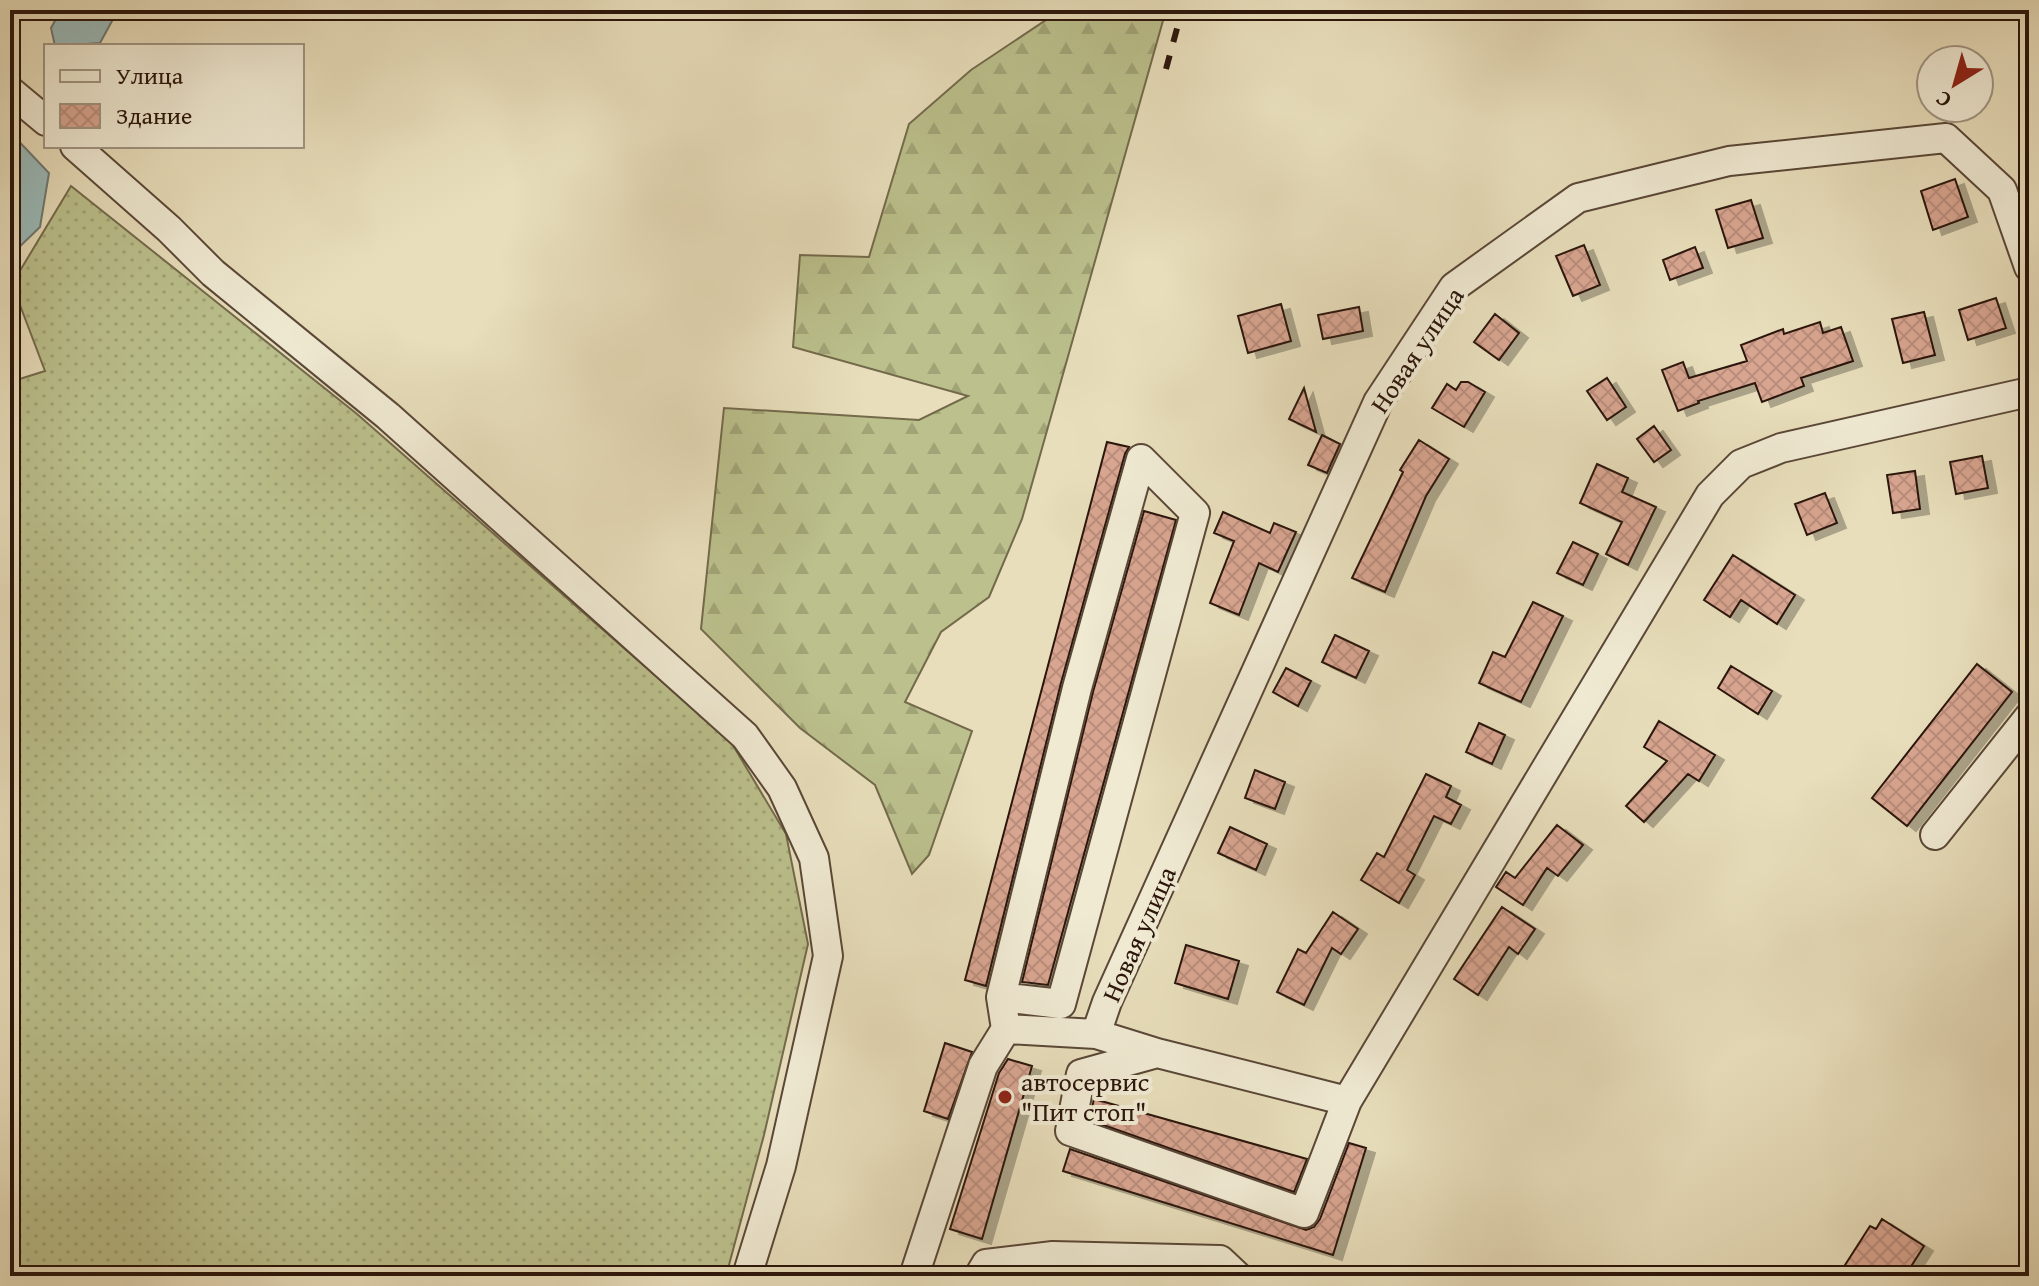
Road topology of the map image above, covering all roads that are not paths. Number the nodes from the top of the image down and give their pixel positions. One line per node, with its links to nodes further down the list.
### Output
1 (10, 91): 2 (street)
2 (44, 119)
3 (77, 148): 13 (street)
4 (2029, 267): 10 (street, Новая улица)
5 (2029, 392): 12 (street)
6 (2029, 717): 7 (street)
7 (1935, 835)
8 (1001, 997): 8 (street); 9 (street)
9 (1006, 1029): 10 (street, Новая улица); 14 (street)
10 (1096, 1034): 11 (street, Новая улица)
11 (1157, 1053): 12 (street, Новая улица); 12 (street)
12 (1347, 1101)
13 (747, 1276)
14 (914, 1276)
15 (979, 1276): 16 (street)
16 (1237, 1276)

